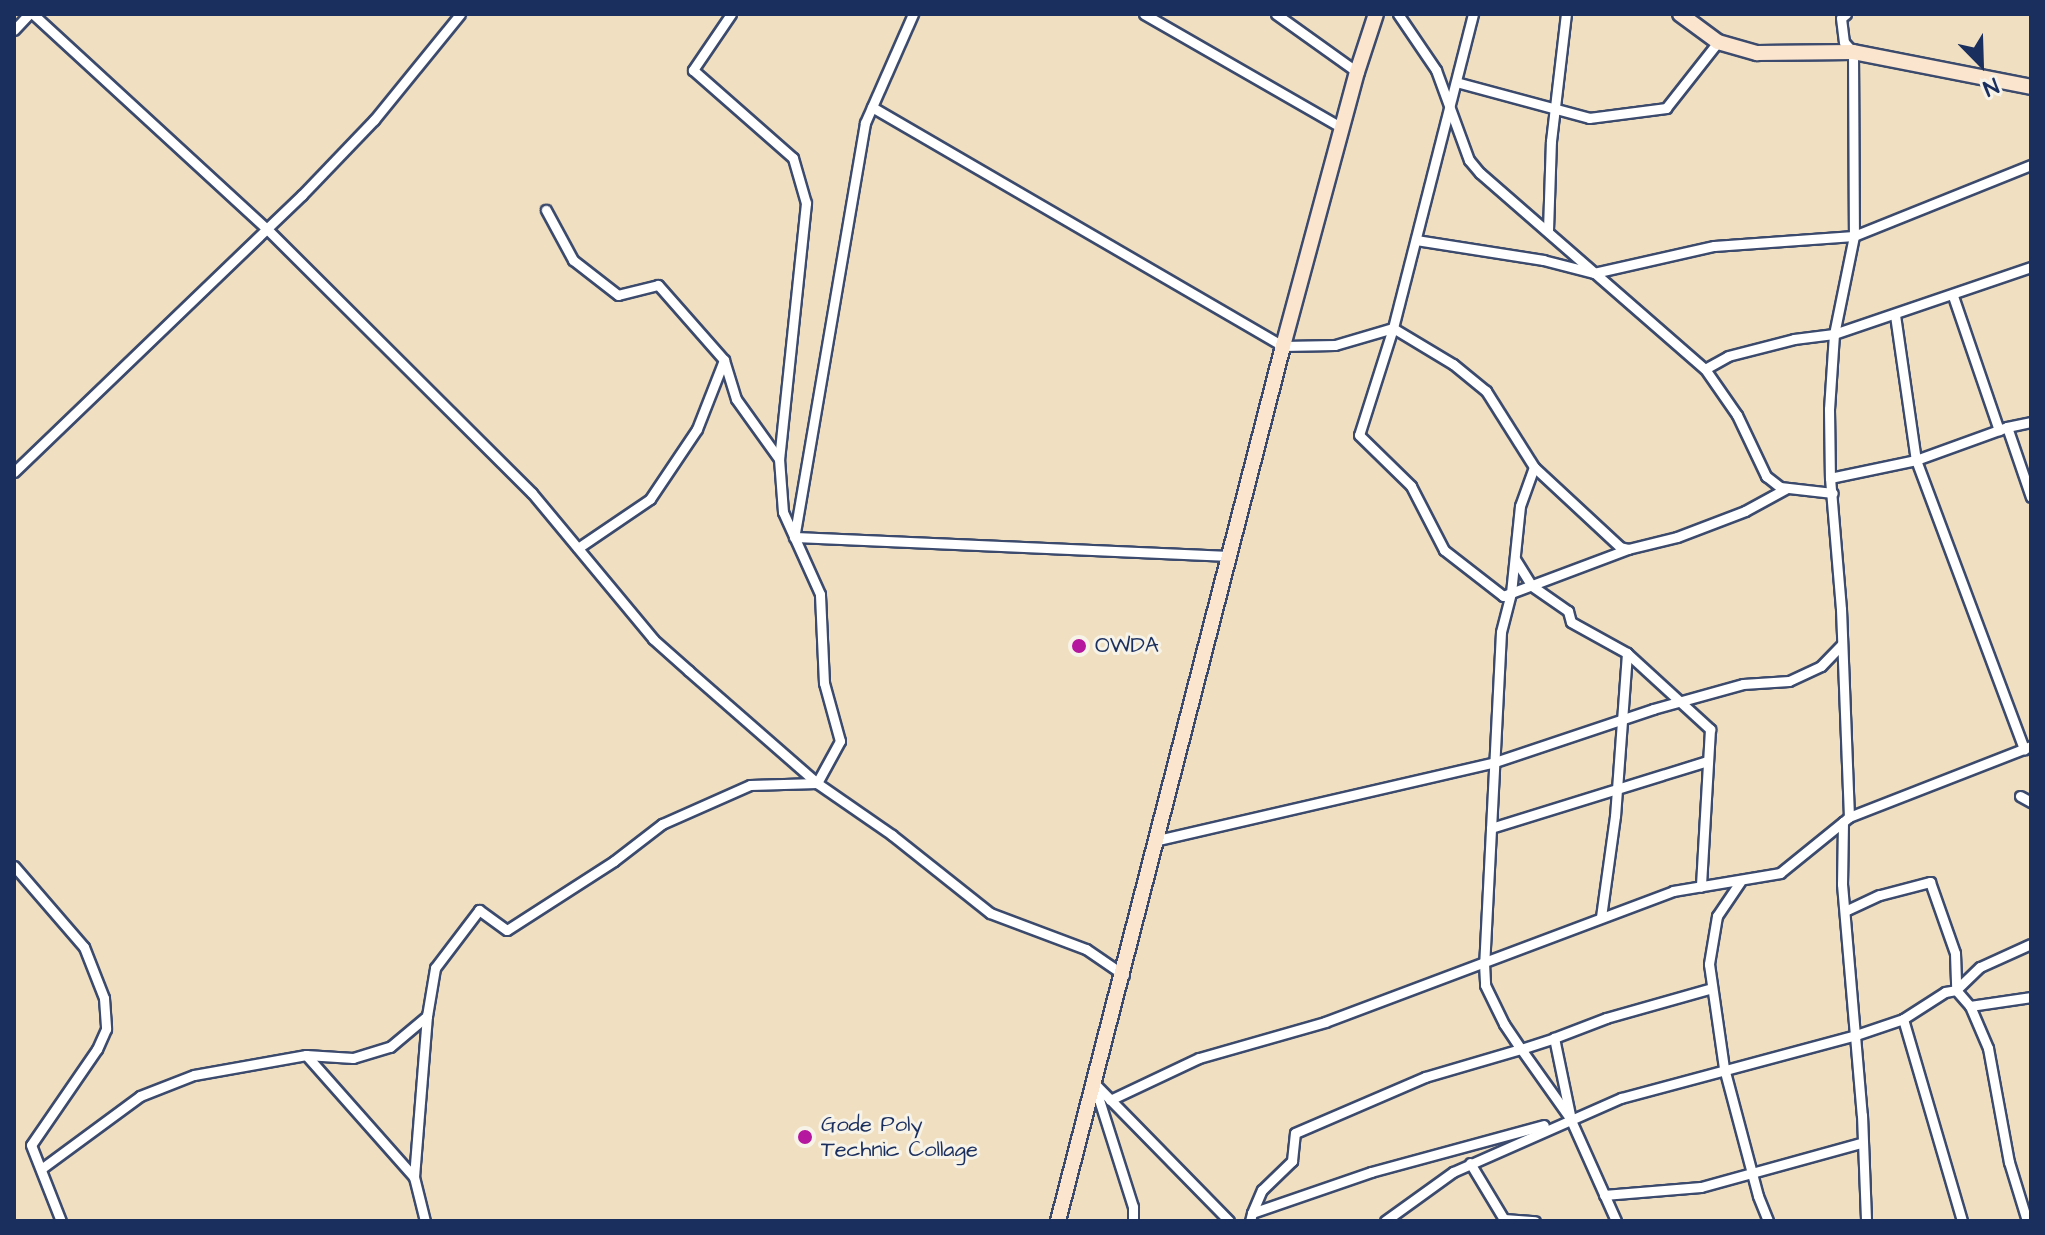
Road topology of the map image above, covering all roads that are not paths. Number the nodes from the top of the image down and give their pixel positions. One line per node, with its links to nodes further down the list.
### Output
1 (31, 14): 13 (street); 25 (street)
2 (460, 14): 25 (street)
3 (731, 14): 40 (street)
4 (913, 14): 20 (street)
5 (1144, 14): 22 (street)
6 (1276, 14): 16 (street)
7 (1376, 14): 16 (street)
8 (1398, 14): 19 (street)
9 (1473, 14): 17 (street)
10 (1566, 14): 21 (street)
11 (1680, 14): 14 (street)
12 (1846, 14): 15 (street)
13 (14, 30)
14 (1718, 42): 15 (street); 21 (street)
15 (1853, 52): 18 (street); 27 (street)
16 (1357, 72): 22 (street)
17 (1456, 82): 19 (street); 21 (street)
18 (2031, 87)
19 (1451, 103): 26 (street); 28 (street)
20 (872, 107): 35 (street); 48 (street)
21 (1555, 109): 26 (street)
22 (1342, 128): 35 (street)
23 (2031, 165): 27 (street)
24 (546, 210): 36 (street)
25 (267, 229): 43 (street); 49 (street)
26 (1548, 230): 30 (street)
27 (1854, 236): 30 (street); 34 (street)
28 (1416, 240): 30 (street); 33 (street)
29 (2031, 267): 31 (street)
30 (1594, 273): 37 (street)
31 (1953, 296): 32 (street); 39 (street)
32 (1895, 315): 34 (street); 41 (street)
33 (1393, 328): 35 (street); 42 (street); 54 (street)
34 (1834, 334): 37 (street); 44 (street)
35 (1283, 346): 51 (street)
36 (724, 360): 40 (street); 49 (street)
37 (1705, 369): 45 (street)
38 (2031, 422): 39 (street)
39 (2003, 428): 41 (street); 47 (street)
40 (779, 459): 48 (street)
41 (1916, 460): 44 (street); 59 (street)
42 (1534, 467): 50 (street); 52 (street)
43 (14, 472)
44 (1830, 478): 46 (street)
45 (1787, 488): 46 (street); 50 (street)
46 (1833, 493): 55 (street)
47 (2031, 497)
48 (794, 537): 51 (street); 62 (street)
49 (578, 548): 62 (street)
50 (1628, 549): 53 (street)
51 (1231, 556): 68 (street)
52 (1515, 559): 53 (street); 54 (street)
53 (1532, 586): 54 (street); 56 (street)
54 (1511, 593): 61 (street)
55 (1842, 644): 57 (street); 66 (street)
56 (1627, 653): 57 (street); 58 (street)
57 (1679, 701): 58 (street); 60 (street)
58 (1622, 719): 61 (street); 63 (street)
59 (2028, 748): 66 (street)
60 (1708, 761): 63 (street); 71 (street)
61 (1495, 762): 67 (street); 68 (street)
62 (817, 783): 76 (street); 81 (street)
63 (1617, 787): 67 (street); 73 (street)
64 (2020, 796): 65 (street)
65 (2031, 802)
66 (1846, 819): 70 (street); 72 (street)
67 (1491, 828): 75 (street)
68 (1158, 840): 76 (street)
69 (14, 866): 93 (street)
70 (1740, 882): 71 (street); 77 (street)
71 (1701, 887): 73 (street)
72 (1845, 911): 78 (street); 83 (street)
73 (1601, 917): 75 (street)
74 (2031, 944): 78 (street)
75 (1484, 963): 85 (street); 89 (street)
76 (1124, 975): 88 (street)
77 (1712, 988): 84 (street); 87 (street)
78 (1956, 990): 80 (street); 82 (street)
79 (2031, 997): 80 (street)
80 (1970, 1006): 110 (street)
81 (427, 1016): 86 (street); 95 (street)
82 (1903, 1019): 83 (street); 109 (street)
83 (1856, 1035): 87 (street); 91 (street)
84 (1554, 1038): 85 (street); 90 (street)
85 (1521, 1049): 90 (street); 97 (street)
86 (306, 1055): 93 (street); 95 (street)
87 (1724, 1068): 90 (street); 94 (street)
88 (1094, 1083): 89 (street); 101 (street); 102 (street)
89 (1110, 1100): 103 (street)
90 (1570, 1118): 92 (street); 96 (street); 97 (street)
91 (1861, 1143): 94 (street); 108 (street)
92 (1470, 1163): 98 (street); 104 (street)
93 (41, 1169): 99 (street)
94 (1752, 1175): 96 (street); 107 (street)
95 (414, 1177): 100 (street)
96 (1604, 1195): 106 (street)
97 (1251, 1217)
98 (1504, 1220): 105 (street)
99 (61, 1221)
100 (425, 1221)
101 (1058, 1221)
102 (1133, 1221)
103 (1229, 1221)
104 (1385, 1221)
105 (1535, 1221)
106 (1616, 1221)
107 (1768, 1221)
108 (1866, 1221)
109 (1962, 1221)
110 (2027, 1221)

